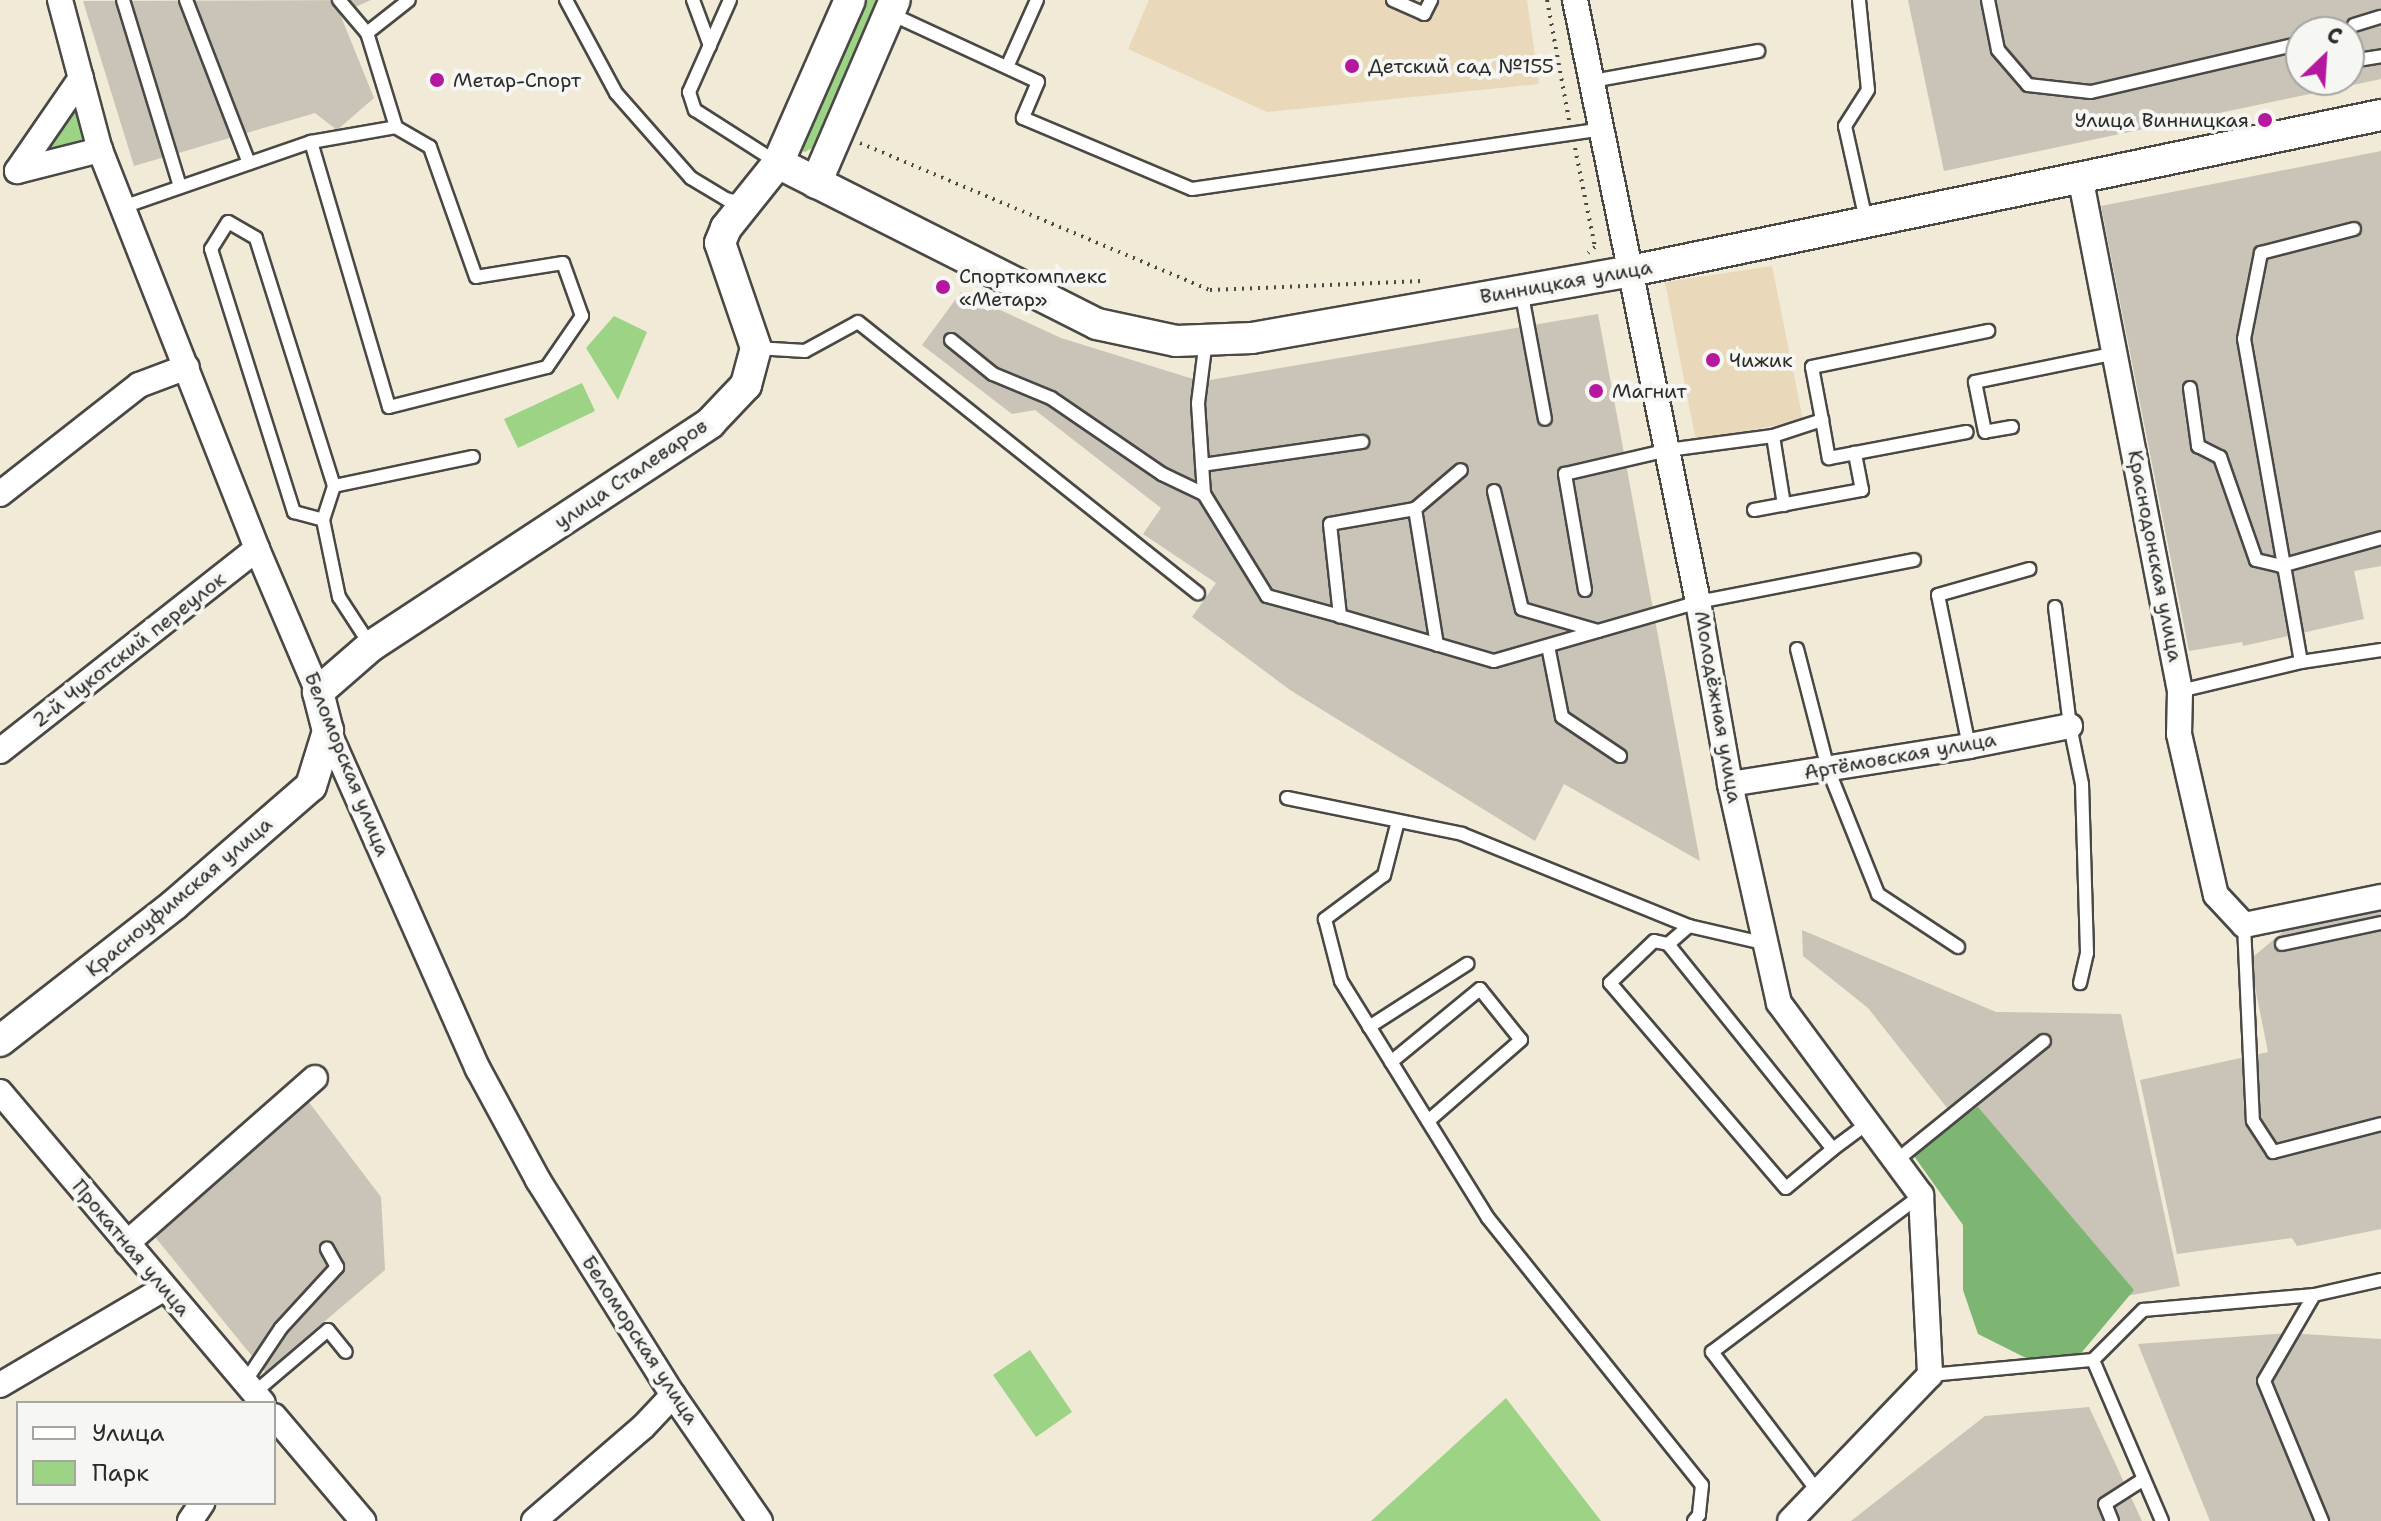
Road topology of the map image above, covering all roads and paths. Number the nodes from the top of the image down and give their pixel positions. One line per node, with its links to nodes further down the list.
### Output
1 (60, 0): 23 (street, Беломорская улица)
2 (123, 0): 37 (lane)
3 (186, 0): 32 (lane)
4 (339, 0): 18 (lane)
5 (409, 0): 18 (lane)
6 (566, 0): 38 (lane)
7 (693, 0): 19 (lane)
8 (730, 0): 19 (lane)
9 (850, 0): 33 (street)
10 (1037, 0): 22 (lane)
11 (1393, 0): 12 (lane)
12 (1431, 0)
13 (1547, 0): 28 (path)
14 (1575, 0): 24 (street, Молодёжная улица)
15 (1859, 0): 40 (lane)
16 (1988, 0): 20 (lane)
17 (892, 6): 22 (lane); 36 (street)
18 (367, 33): 26 (lane)
19 (710, 46): 33 (lane)
20 (2285, 47)
21 (1758, 51): 24 (lane)
22 (1007, 67): 28 (lane)
23 (81, 78): 31 (street, Беломорская улица); 35 (street)
24 (1592, 81): 27 (street, Молодёжная улица)
25 (2381, 115): 34 (street, Винницкая улица)
26 (396, 127): 29 (lane); 29 (lane)
27 (1602, 129): 28 (lane); 43 (street, Молодёжная улица)
28 (1572, 134): 42 (path)
29 (311, 142): 32 (lane)
30 (859, 143): 44 (path)
31 (100, 150): 35 (street); 39 (street, Беломорская улица)
32 (249, 163): 37 (lane)
33 (778, 163): 36 (street, Винницкая улица); 38 (street)
34 (2080, 176): 40 (street, Винницкая улица); 50 (street, Краснодонская улица)
35 (8, 178)
36 (816, 183): 48 (street, Винницкая улица)
37 (180, 187): 39 (lane)
38 (745, 204): 49 (street)
39 (123, 207): 51 (street, Беломорская улица)
40 (1867, 223): 43 (street, Винницкая улица)
41 (2354, 229): 75 (lane)
42 (1583, 256)
43 (1631, 271): 45 (street, Винницкая улица); 59 (street, Молодёжная улица)
44 (1424, 280)
45 (1521, 290): 48 (street, Винницкая улица); 53 (lane)
46 (1988, 331): 54 (lane)
47 (951, 340): 67 (lane)
48 (1206, 340): 62 (lane)
49 (756, 348): 78 (lane); 84 (street, улица Сталеваров)
50 (2116, 353): 55 (lane); 89 (street, Краснодонская улица)
51 (187, 367): 66 (street); 73 (street, Беломорская улица)
52 (2190, 388): 75 (lane)
53 (1545, 419)
54 (1822, 420): 57 (lane); 60 (lane)
55 (2012, 427)
56 (1967, 432): 60 (lane)
57 (1773, 436): 59 (lane); 68 (lane)
58 (1362, 442): 62 (lane)
59 (1668, 450): 77 (lane); 79 (street, Молодёжная улица)
60 (1855, 453): 68 (lane)
61 (473, 457): 64 (lane)
62 (1202, 465): 67 (lane)
63 (1461, 470): 69 (lane)
64 (334, 486): 71 (lane); 71 (lane)
65 (1494, 491): 82 (lane)
66 (0, 494)
67 (1204, 494): 81 (lane)
68 (1784, 505): 70 (lane)
69 (1415, 509): 81 (lane); 83 (lane)
70 (1754, 510)
71 (323, 520): 84 (lane)
72 (2381, 538): 75 (lane)
73 (257, 549): 90 (street, Беломорская улица); 94 (street, 2-й Чукотский переулок)
74 (1914, 560): 79 (lane)
75 (2281, 566): 88 (lane)
76 (2029, 569): 93 (lane)
77 (1585, 590)
78 (1198, 593)
79 (1698, 602): 82 (lane); 97 (street, Молодёжная улица)
80 (2055, 607): 91 (lane)
81 (1340, 616): 83 (lane)
82 (1598, 631): 85 (lane)
83 (1437, 645): 85 (lane)
84 (371, 646): 90 (street, улица Сталеваров)
85 (1548, 646): 95 (lane)
86 (1797, 649): 96 (lane)
87 (2381, 650): 88 (lane)
88 (2301, 662): 89 (lane)
89 (2180, 691): 102 (street, Краснодонская улица)
90 (318, 692): 92 (street, Беломорская улица)
91 (2070, 726): 93 (street, Артёмовская улица); 109 (lane)
92 (328, 731): 111 (street, Красноуфимская улица); 132 (street, Беломорская улица)
93 (1969, 746): 96 (street, Артёмовская улица)
94 (0, 751)
95 (1620, 756)
96 (1828, 769): 97 (street, Артёмовская улица); 107 (lane)
97 (1730, 784): 105 (street, Молодёжная улица)
98 (1287, 798): 99 (lane)
99 (1398, 821): 103 (lane); 110 (lane)
100 (2381, 897): 102 (street)
101 (2381, 923): 106 (lane)
102 (2244, 925): 118 (lane)
103 (1689, 926): 104 (lane); 105 (lane)
104 (1668, 944): 119 (lane); 119 (lane)
105 (1767, 944): 117 (street, Молодёжная улица)
106 (2282, 944)
107 (1958, 947)
108 (1467, 964): 110 (lane)
109 (2080, 983)
110 (1369, 1027): 113 (lane)
111 (0, 1041)
112 (2044, 1041): 120 (lane)
113 (1391, 1062): 116 (lane); 116 (lane)
114 (315, 1078): 122 (street)
115 (0, 1092): 122 (street, Прокатная улица)
116 (1428, 1121): 139 (lane)
117 (1868, 1123): 119 (lane); 120 (street, Молодёжная улица)
118 (2381, 1124)
119 (1833, 1149)
120 (1897, 1160): 121 (street, Молодёжная улица)
121 (1921, 1195): 129 (street); 135 (lane)
122 (127, 1243): 125 (street, Прокатная улица)
123 (327, 1249): 131 (lane)
124 (2381, 1280): 126 (lane)
125 (165, 1288): 130 (street); 131 (street, Прокатная улица)
126 (2314, 1295): 128 (lane); 142 (lane)
127 (346, 1352): 131 (lane)
128 (2093, 1360): 129 (lane); 134 (lane)
129 (1930, 1375): 135 (street)
130 (0, 1385)
131 (254, 1393)
132 (673, 1395): 137 (street); 138 (street, Беломорская улица)
133 (276, 1418): 136 (street)
134 (2144, 1479): 140 (lane); 141 (lane)
135 (1807, 1511)
136 (363, 1521)
137 (534, 1521)
138 (760, 1521)
139 (1694, 1521)
140 (2112, 1521)
141 (2162, 1521)
142 (2322, 1521)

